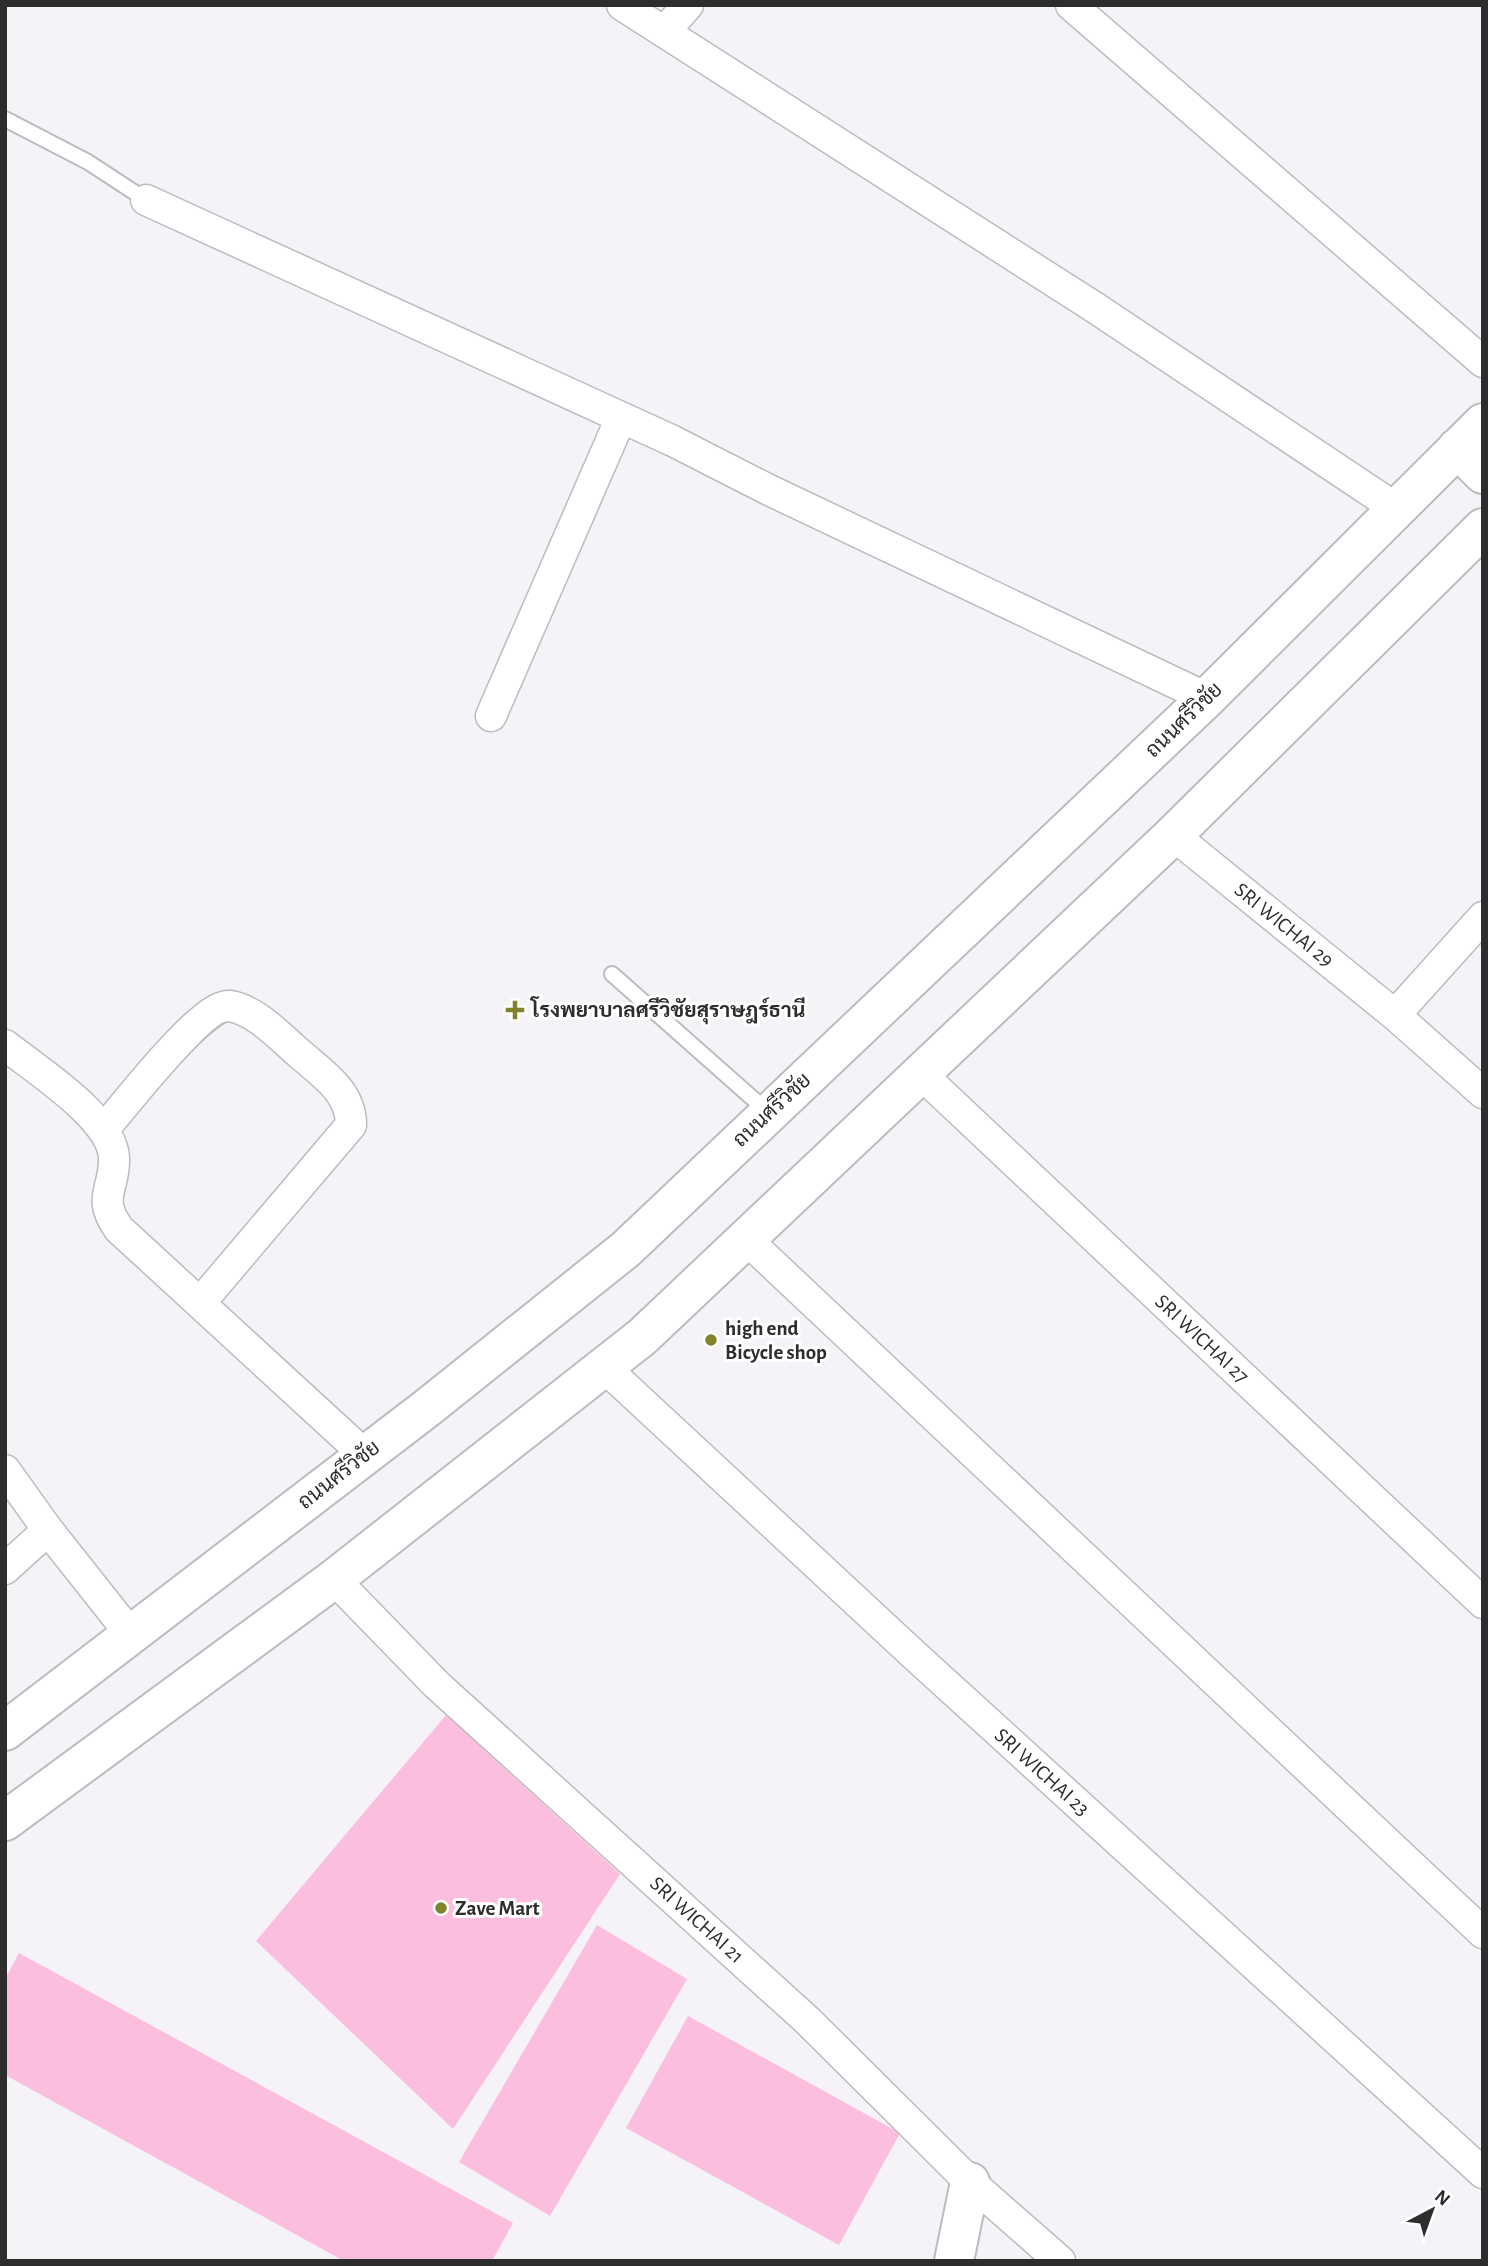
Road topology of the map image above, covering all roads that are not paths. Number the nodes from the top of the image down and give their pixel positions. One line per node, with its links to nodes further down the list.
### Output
1 (622, 5): 4 (street)
2 (688, 5): 4 (street)
3 (1071, 5): 7 (street)
4 (664, 32): 10 (street)
5 (5, 119): 6 (lane)
6 (146, 200): 8 (street)
7 (1483, 362)
8 (620, 419): 12 (street); 13 (street)
9 (1474, 449): 10 (main road, ถนนศรีวิชัย)
10 (1397, 509): 12 (main road, ถนนศรีวิชัย)
11 (1483, 528): 14 (main road)
12 (1207, 698): 21 (main road, ถนนศรีวิชัย)
13 (491, 716)
14 (1173, 835): 17 (street, SRI WICHAI 29); 19 (main road)
15 (1483, 917): 17 (street)
16 (611, 974): 21 (lane)
17 (1395, 1015): 20 (street, SRI WICHAI 29)
18 (5, 1045): 22 (street)
19 (921, 1074): 23 (main road); 31 (street, SRI WICHAI 27)
20 (1483, 1093)
21 (769, 1113): 26 (main road, ถนนศรีวิชัย)
22 (104, 1129): 24 (street); 24 (street)
23 (746, 1239): 25 (main road); 35 (street)
24 (200, 1303): 26 (street)
25 (604, 1367): 30 (main road); 36 (street, SRI WICHAI 23)
26 (365, 1455): 32 (main road, ถนนศรีวิชัย)
27 (5, 1470): 28 (street)
28 (48, 1531): 29 (street); 32 (street)
29 (5, 1569)
30 (334, 1579): 34 (main road); 37 (street, SRI WICHAI 21)
31 (1483, 1603)
32 (132, 1636): 33 (main road, ถนนศรีวิชัย)
33 (5, 1731)
34 (5, 1821)
35 (1483, 1933)
36 (1483, 2173)
37 (970, 2182): 38 (main road); 39 (street, SRI WICHAI 21)
38 (954, 2261)
39 (1060, 2261)

